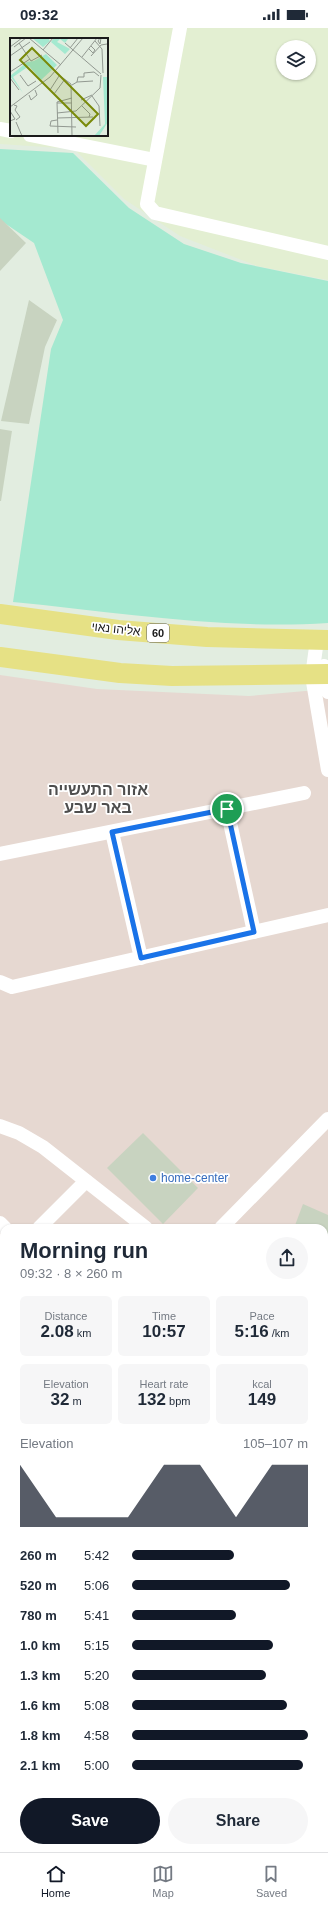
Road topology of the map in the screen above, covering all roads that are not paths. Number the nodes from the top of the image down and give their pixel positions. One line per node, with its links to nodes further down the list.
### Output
1 (180, 28): 5 (street)
2 (0, 129): 3 (street)
3 (10, 131)
4 (35, 136): 5 (street)
5 (155, 160): 6 (street)
6 (328, 253)
7 (0, 614): 8 (highway, אליהו נאוי / 60)
8 (322, 640): 10 (street)
9 (0, 657): 10 (highway)
10 (324, 679): 12 (street)
11 (328, 760): 12 (street)
12 (328, 768)
13 (304, 793): 14 (street)
14 (227, 809): 15 (street); 18 (street)
15 (112, 832): 16 (street); 19 (street)
16 (0, 854)
17 (328, 915): 18 (street)
18 (254, 932): 19 (street)
19 (141, 958): 20 (street)
20 (0, 982)
21 (326, 1121): 26 (street)
22 (0, 1126): 23 (street)
23 (86, 1181): 24 (street); 25 (street)
24 (43, 1224)
25 (141, 1224)
26 (225, 1224)

